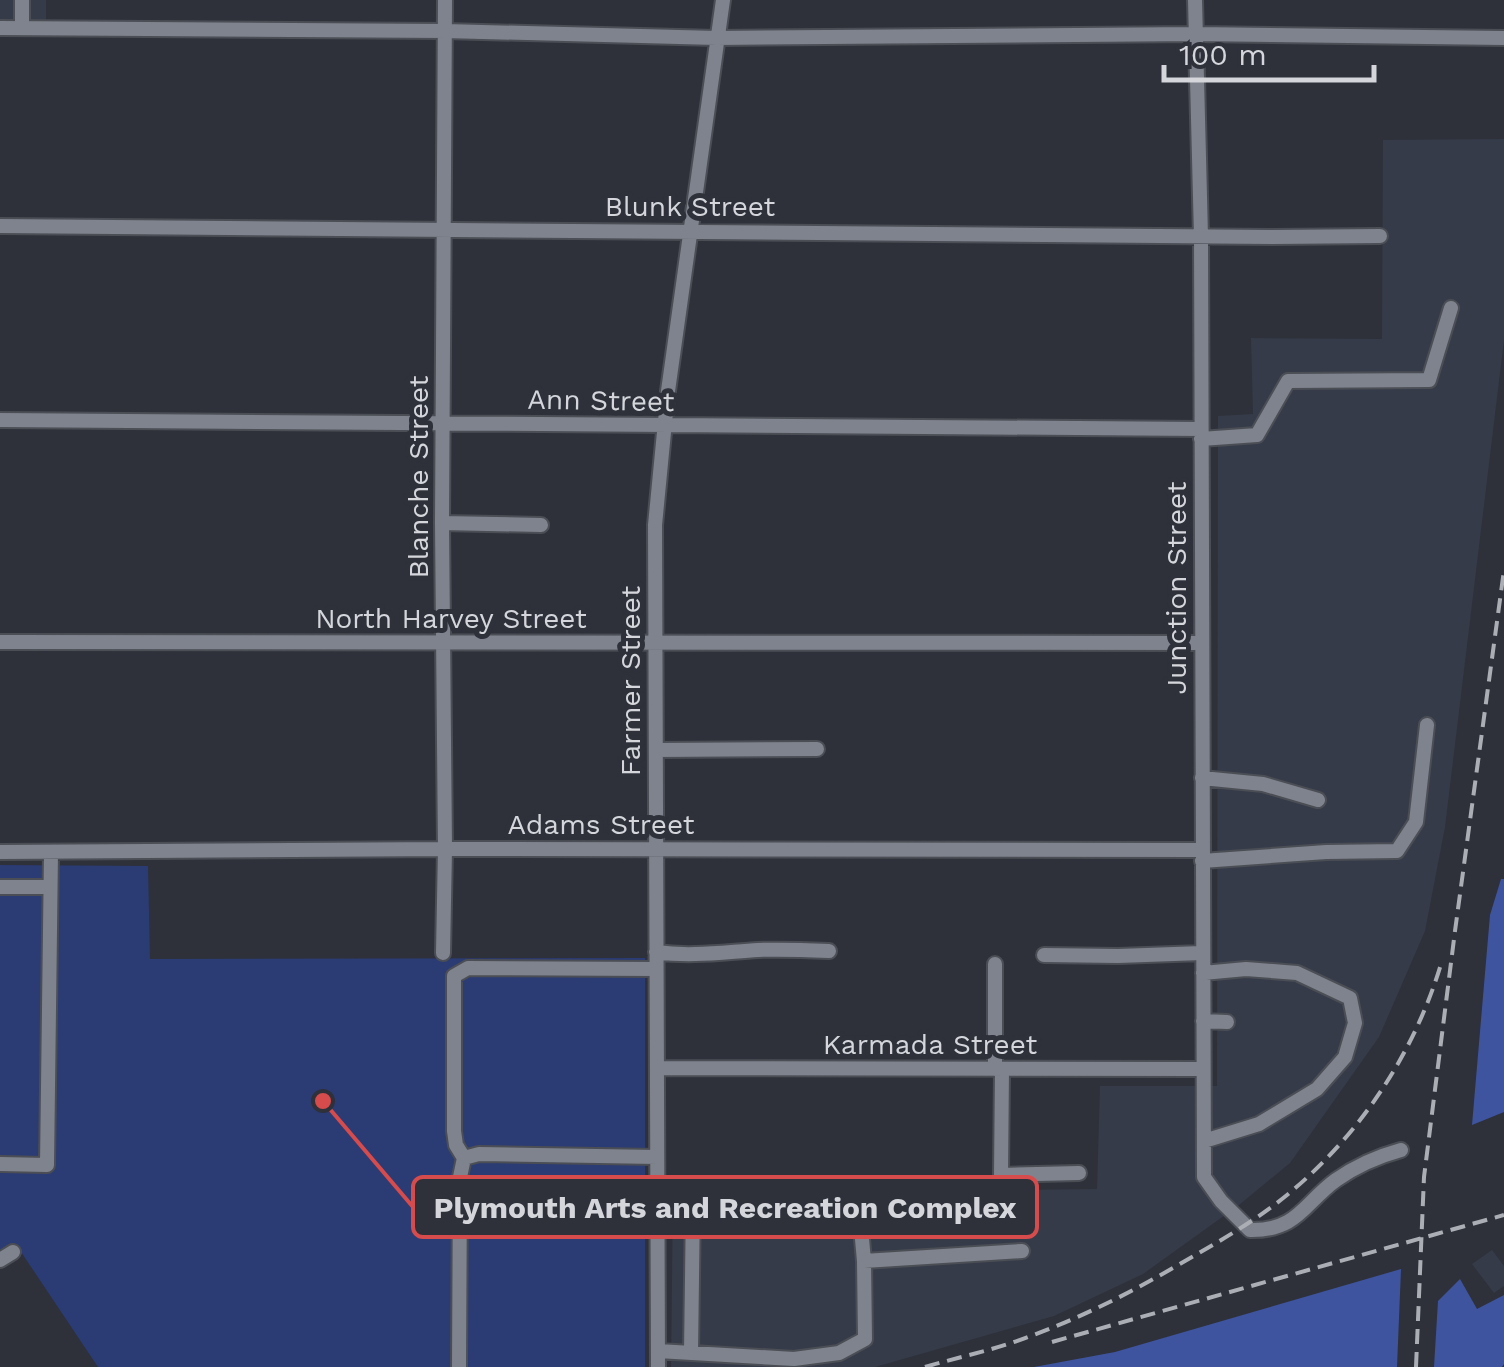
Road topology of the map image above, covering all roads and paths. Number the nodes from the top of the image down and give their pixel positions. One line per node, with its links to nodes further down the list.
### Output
1 (22, 0): 6 (street)
2 (444, 0): 7 (street, Blanche Street)
3 (722, 0): 9 (street, Farmer Street)
4 (1196, 0): 8 (street, Junction Street)
5 (0, 28): 6 (street)
6 (22, 28): 7 (street)
7 (445, 32): 9 (street); 12 (street, Blanche Street)
8 (1196, 34): 9 (street); 10 (street); 14 (street, Junction Street)
9 (717, 38): 13 (street, Farmer Street)
10 (1504, 38)
11 (0, 226): 12 (street, Blunk Street)
12 (444, 229): 13 (street, Blunk Street); 18 (street, Blanche Street)
13 (690, 231): 14 (street, Blunk Street); 19 (street, Farmer Street)
14 (1201, 236): 15 (street, Blunk Street); 20 (street, Junction Street)
15 (1380, 236)
16 (1451, 308): 20 (street, Ann Street)
17 (0, 420): 18 (street, Ann Street)
18 (443, 423): 19 (street, Ann Street); 21 (street, Blanche Street)
19 (664, 425): 20 (street, Ann Street); 26 (street, Farmer Street)
20 (1201, 434): 25 (street, Junction Street)
21 (442, 522): 22 (street); 24 (street, Blanche Street)
22 (541, 525)
23 (0, 642): 24 (street, North Harvey Street)
24 (443, 643): 26 (street, North Harvey Street); 32 (street, Blanche Street)
25 (1202, 643): 26 (street, North Harvey Street); 30 (street, Junction Street)
26 (656, 644): 29 (street, Farmer Street)
27 (1427, 724): 36 (street, Adams Street)
28 (816, 749): 29 (street)
29 (656, 750): 33 (street, Farmer Street)
30 (1202, 778): 31 (street); 36 (street, Junction Street)
31 (1318, 800)
32 (445, 849): 33 (street, Adams Street); 35 (street, Adams Street); 41 (street, Blanche Street)
33 (656, 849): 36 (street, Adams Street); 40 (street, Farmer Street)
34 (0, 852): 35 (street, Adams Street)
35 (51, 852): 37 (street)
36 (1202, 855): 42 (street, Junction Street)
37 (50, 887): 38 (street); 56 (street)
38 (0, 888)
39 (829, 950): 40 (street)
40 (656, 952): 45 (street, Farmer Street)
41 (443, 953)
42 (1202, 953): 43 (street); 46 (street, Junction Street)
43 (1044, 954)
44 (996, 964): 50 (street)
45 (656, 969): 49 (street, Farmer Street); 55 (street)
46 (1202, 973): 47 (street, Junction Street); 52 (street)
47 (1202, 1021): 48 (street); 51 (street, Junction Street)
48 (1227, 1022)
49 (656, 1068): 50 (street, Karmada Street); 54 (street, Farmer Street)
50 (999, 1069): 51 (street, Karmada Street); 57 (street)
51 (1203, 1069): 52 (street, Junction Street)
52 (1204, 1141): 53 (street, Junction Street)
53 (1402, 1150)
54 (657, 1157): 55 (street); 58 (street, Farmer Street)
55 (464, 1158): 64 (street)
56 (0, 1164)
57 (1078, 1173)
58 (657, 1203): 59 (street); 62 (street, Farmer Street)
59 (692, 1203): 61 (street); 63 (street)
60 (1022, 1251): 61 (street)
61 (864, 1260): 63 (street)
62 (658, 1351): 63 (street); 65 (street, Farmer Street)
63 (691, 1353)
64 (458, 1367)
65 (658, 1367)

